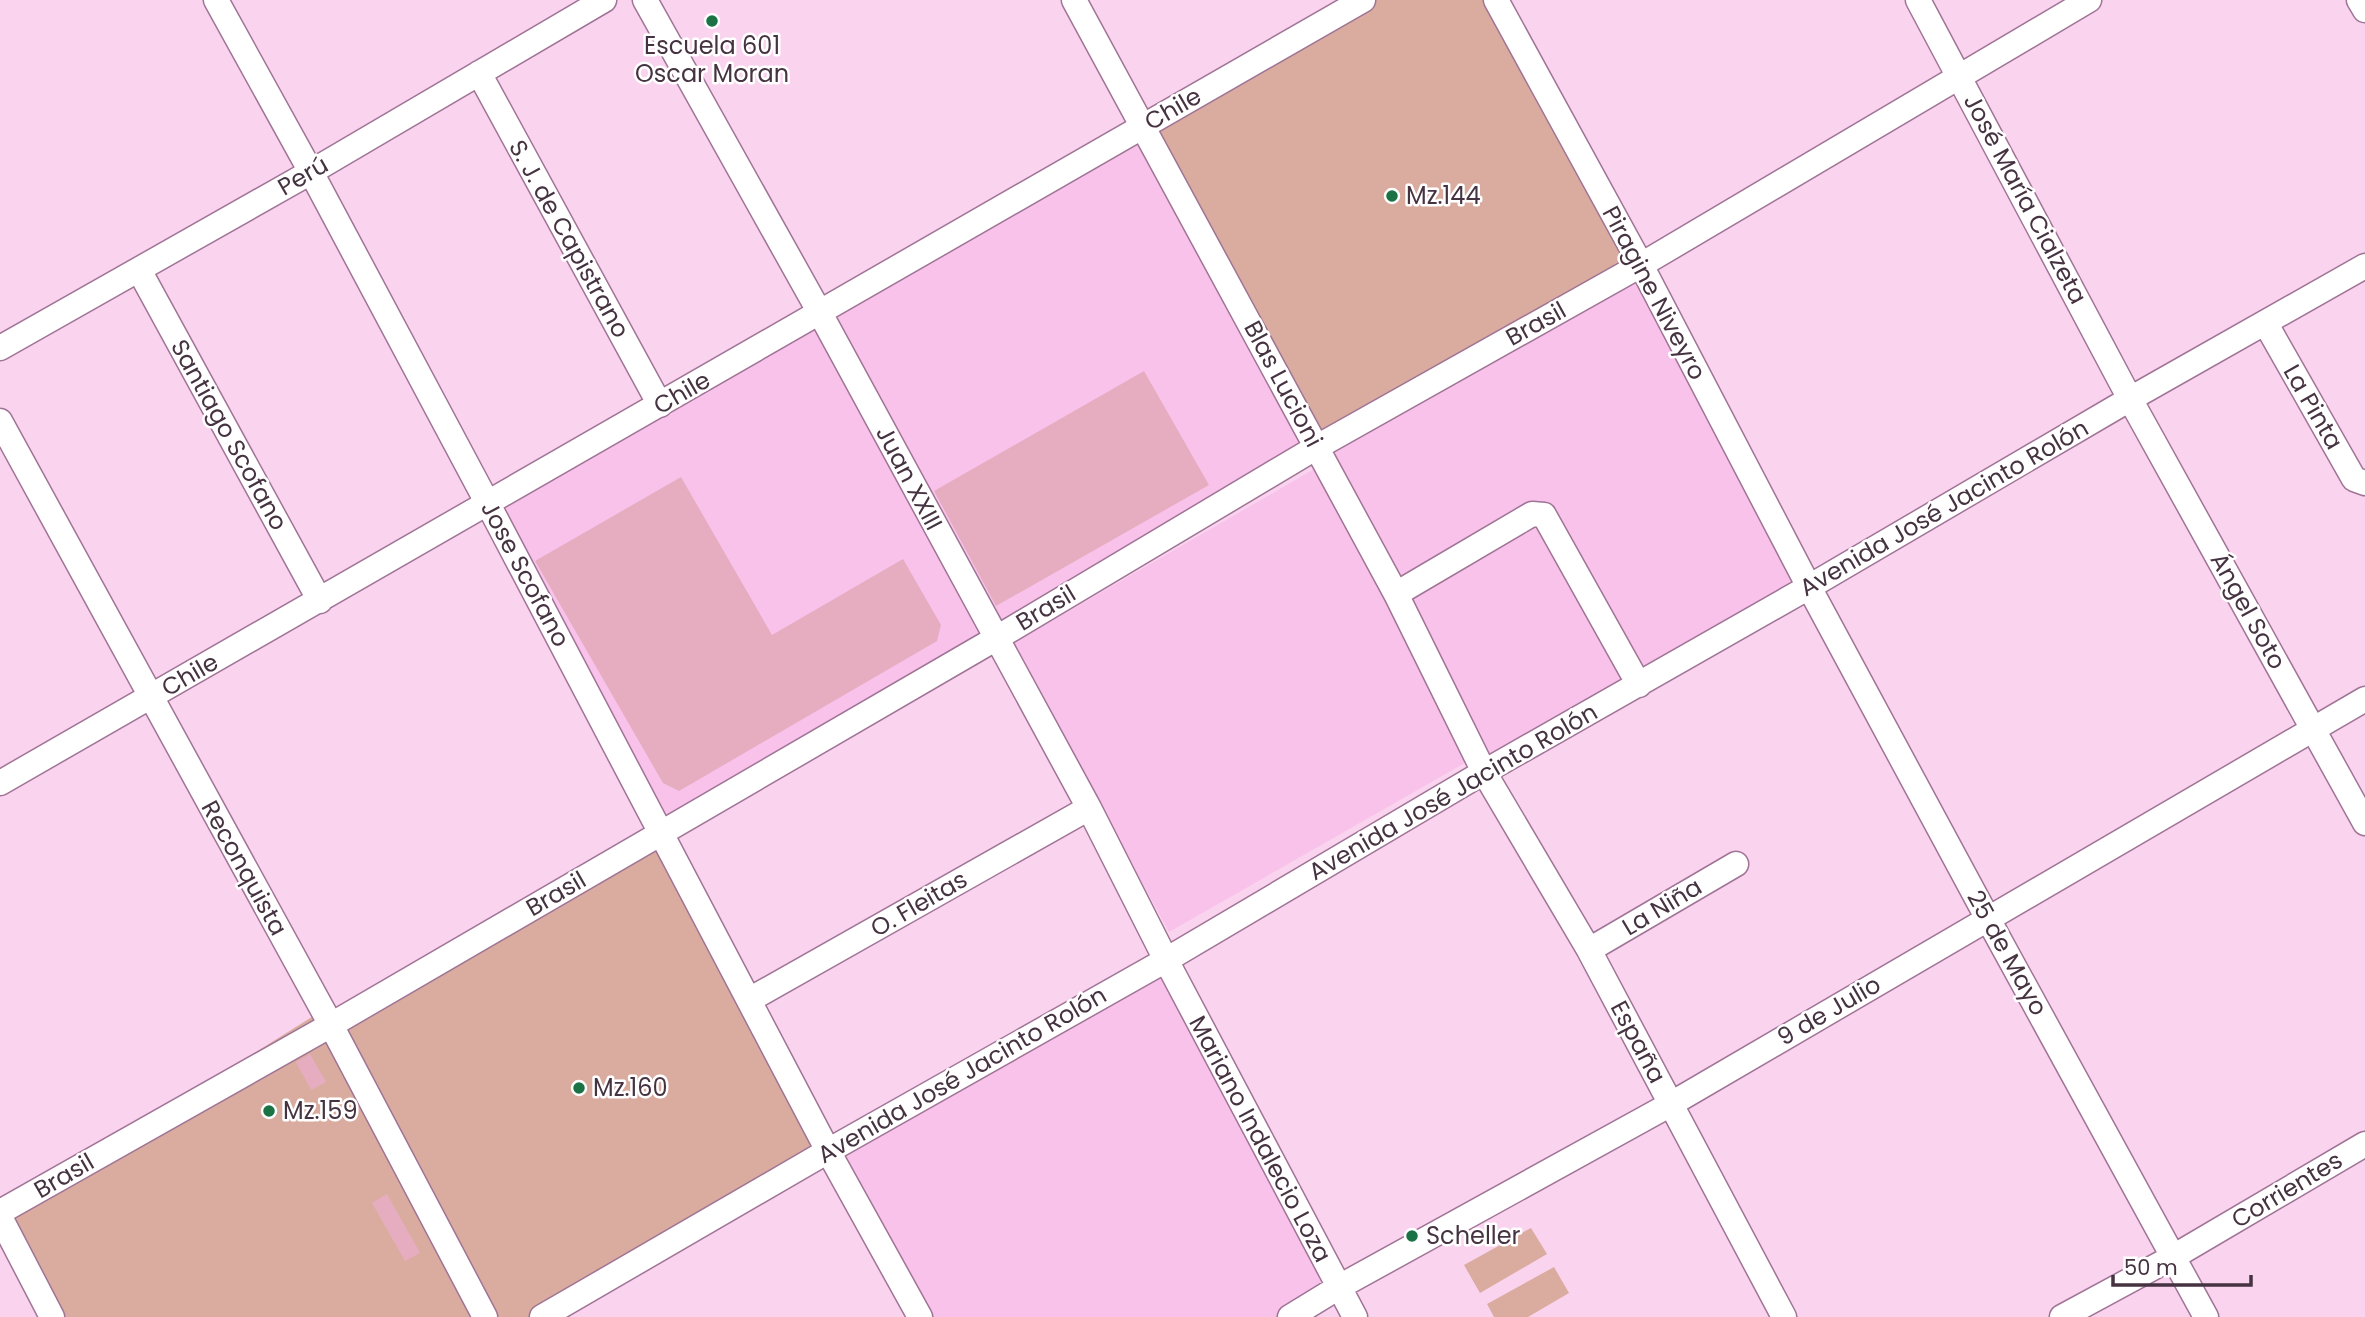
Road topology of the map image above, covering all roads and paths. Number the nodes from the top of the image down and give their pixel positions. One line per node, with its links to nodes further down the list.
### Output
1 (216, 0): 14 (street, Jose Scofano)
2 (604, 0): 11 (street, Perú)
3 (645, 0): 18 (street, Juan XXIII)
4 (1074, 0): 13 (street, Blas Lucioni)
5 (1363, 0): 13 (street, Chile)
6 (1496, 0): 15 (street, Piragine Niveyro)
7 (1918, 0): 12 (street, José María Cialzeta)
8 (2089, 0): 12 (street, Brasil)
9 (2359, 0): 10 (street)
10 (2365, 10)
11 (479, 74): 14 (street, Perú); 22 (street, S. J. de Capistrano)
12 (1960, 78): 15 (street, Brasil); 21 (street, José María Cialzeta)
13 (1144, 126): 18 (street, Chile); 24 (street, Blas Lucioni)
14 (311, 172): 17 (street, Perú); 26 (street, Jose Scofano)
15 (1641, 265): 24 (street, Brasil); 27 (street, Piragine Niveyro)
16 (2365, 266): 19 (street, Avenida José Jacinto Rolón)
17 (139, 270): 20 (street, Perú); 29 (street, Santiago Scofano)
18 (820, 313): 22 (street, Chile); 30 (street, Juan XXIII)
19 (2266, 324): 21 (street, Avenida José Jacinto Rolón); 25 (street, La Pinta)
20 (0, 348)
21 (2130, 398): 27 (street, Avenida José Jacinto Rolón); 34 (street, Ángel Soto)
22 (660, 405): 26 (street, Chile)
23 (0, 421): 32 (street, Reconquista)
24 (1317, 447): 28 (street, Blas Lucioni); 30 (street, Brasil)
25 (2365, 482)
26 (488, 504): 29 (street, Chile); 39 (street, Jose Scofano)
27 (1809, 587): 31 (street, Avenida José Jacinto Rolón); 41 (street, 25 de Mayo)
28 (1396, 594): 31 (street); 35 (street, Blas Lucioni)
29 (320, 601): 32 (street, Chile)
30 (995, 639): 37 (street, Juan XXIII); 39 (street, Brasil)
31 (1639, 685): 35 (street, Avenida José Jacinto Rolón)
32 (150, 698): 36 (street, Chile); 45 (street, Reconquista)
33 (2365, 699): 34 (street, 9 de Julio)
34 (2313, 729): 38 (street, Ángel Soto); 41 (street, 9 de Julio)
35 (1484, 772): 42 (street, España); 43 (street, Avenida José Jacinto Rolón)
36 (0, 783)
37 (1089, 808): 43 (street, Juan XXIII); 44 (street, O. Fleitas)
38 (2365, 824)
39 (662, 832): 44 (street, Jose Scofano); 45 (street, Brasil)
40 (1735, 864): 42 (street, La Niña)
41 (1988, 919): 46 (street, 9 de Julio); 50 (street, 25 de Mayo)
42 (1589, 950): 46 (street, España)
43 (1166, 960): 48 (street, Avenida José Jacinto Rolón); 51 (street, Mariano Indalecio Loza)
44 (749, 1000): 48 (street, Jose Scofano)
45 (331, 1025): 49 (street, Brasil); 53 (street, Reconquista)
46 (1671, 1104): 51 (street, 9 de Julio); 58 (street, España)
47 (2365, 1144): 50 (street, Corrientes)
48 (828, 1151): 54 (street, Avenida José Jacinto Rolón); 55 (street, Jose Scofano)
49 (0, 1214): 52 (street)
50 (2173, 1257): 59 (street, Corrientes); 60 (street, 25 de Mayo)
51 (1339, 1287): 56 (street, 9 de Julio); 57 (street, Mariano Indalecio Loza)
52 (52, 1317)
53 (485, 1317)
54 (542, 1317)
55 (920, 1317)
56 (1290, 1317)
57 (1355, 1317)
58 (1784, 1317)
59 (2062, 1317)
60 (2206, 1317)

